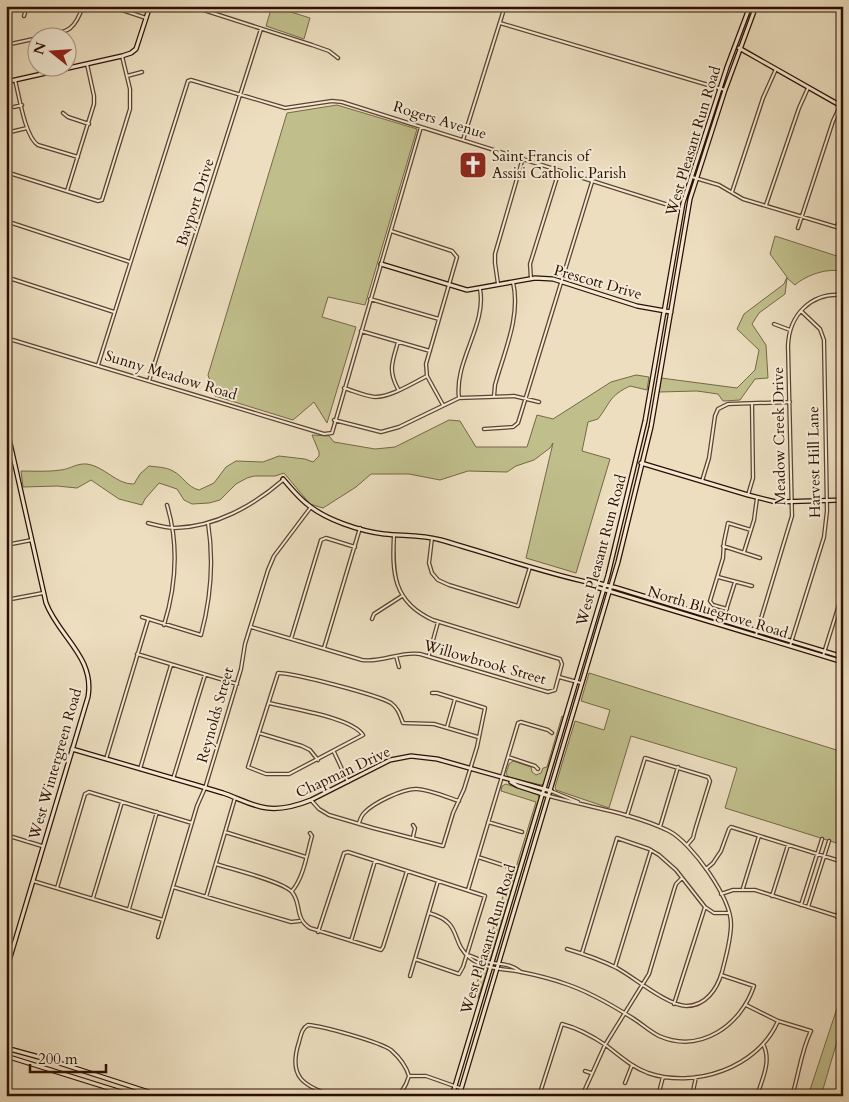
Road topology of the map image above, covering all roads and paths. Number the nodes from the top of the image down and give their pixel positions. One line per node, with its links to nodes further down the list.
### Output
1 (27, 6): 13 (street)
2 (83, 6): 16 (street)
3 (110, 6): 10 (street)
4 (150, 6): 14 (main road)
5 (191, 6): 17 (street)
6 (336, 6): 7 (street)
7 (342, 6)
8 (505, 6): 15 (street)
9 (756, 6): 12 (main road, West Pleasant Run Road)
10 (121, 8): 14 (street)
11 (749, 8): 12 (main road); 20 (main road, West Pleasant Run Road)
12 (754, 12): 21 (main road, West Pleasant Run Road)
13 (24, 16)
14 (146, 18): 22 (main road)
15 (500, 23): 31 (street); 42 (street)
16 (70, 28)
17 (261, 29): 23 (street); 33 (street, Bayport Drive)
18 (28, 40): 19 (street)
19 (6, 45)
20 (735, 46): 21 (main road); 31 (main road, West Pleasant Run Road)
21 (740, 48): 25 (main road); 32 (main road, West Pleasant Run Road)
22 (122, 56): 24 (main road); 27 (street)
23 (338, 58)
24 (86, 64): 28 (main road); 38 (street)
25 (776, 69): 30 (main road); 51 (street)
26 (142, 72): 27 (street)
27 (127, 76): 50 (street)
28 (15, 80): 29 (main road); 34 (street)
29 (6, 82)
30 (808, 88): 35 (main road); 52 (street)
31 (720, 89): 32 (street); 47 (main road, West Pleasant Run Road)
32 (725, 90): 48 (main road, West Pleasant Run Road)
33 (240, 94): 39 (street, Rogers Avenue); 64 (street, Rogers Avenue); 90 (street, Bayport Drive)
34 (22, 105): 36 (street); 40 (street)
35 (841, 106): 56 (street)
36 (14, 107)
37 (63, 113): 38 (street)
38 (89, 124): 43 (street)
39 (421, 127): 42 (street, Rogers Avenue); 61 (street)
40 (27, 128): 41 (street); 43 (street)
41 (6, 133)
42 (464, 140): 44 (street, Rogers Avenue)
43 (78, 158): 50 (street)
44 (523, 158): 45 (street, Rogers Avenue); 71 (street)
45 (559, 171): 49 (street, Rogers Avenue); 67 (street)
46 (6, 172): 50 (street)
47 (691, 177): 48 (street); 54 (main road, West Pleasant Run Road)
48 (697, 179): 51 (street); 55 (main road, West Pleasant Run Road)
49 (592, 182): 54 (street, Rogers Avenue); 69 (street)
50 (67, 192)
51 (732, 192): 52 (street)
52 (766, 206): 56 (street)
53 (843, 208): 58 (street)
54 (682, 209): 55 (main road); 62 (main road, West Pleasant Run Road)
55 (688, 210): 63 (main road, West Pleasant Run Road)
56 (801, 216): 58 (street); 59 (street)
57 (6, 221): 64 (street)
58 (837, 227): 60 (street)
59 (798, 228)
60 (843, 228)
61 (391, 231): 65 (street); 70 (street)
62 (673, 258): 63 (main road); 75 (main road, West Pleasant Run Road)
63 (679, 259): 78 (main road, West Pleasant Run Road)
64 (130, 262): 77 (street)
65 (381, 264): 70 (main road, Prescott Drive); 74 (street)
66 (6, 278): 77 (street)
67 (531, 279): 68 (main road, Prescott Drive); 69 (main road, Prescott Drive)
68 (513, 282): 71 (main road, Prescott Drive); 93 (street)
69 (562, 282): 75 (main road, Prescott Drive); 95 (street)
70 (449, 285): 72 (main road, Prescott Drive); 79 (street)
71 (498, 285): 72 (main road, Prescott Drive)
72 (480, 289): 94 (street)
73 (843, 295): 76 (street, Meadow Creek Drive)
74 (370, 299): 79 (street); 82 (street)
75 (664, 311): 78 (main road, Prescott Drive); 86 (main road, West Pleasant Run Road)
76 (801, 311): 81 (street, Meadow Creek Drive); 113 (street, Harvest Hill Lane)
77 (114, 312): 88 (street)
78 (671, 312): 87 (main road, West Pleasant Run Road)
79 (439, 319): 85 (street)
80 (774, 324): 81 (street)
81 (790, 330): 97 (street, Meadow Creek Drive)
82 (361, 331): 84 (street); 91 (street)
83 (6, 338): 88 (street, Sunny Meadow Road)
84 (398, 342): 85 (street); 92 (street)
85 (430, 351): 89 (street)
86 (656, 359): 87 (main road); 105 (main road, West Pleasant Run Road)
87 (662, 360): 106 (main road, West Pleasant Run Road)
88 (98, 365): 90 (street, Sunny Meadow Road)
89 (427, 376): 92 (street); 99 (street)
90 (149, 381): 100 (street, Sunny Meadow Road)
91 (344, 388): 92 (street); 100 (street)
92 (398, 390)
93 (494, 396): 94 (street); 95 (street)
94 (459, 398): 99 (street)
95 (526, 398): 96 (street); 102 (street)
96 (539, 402)
97 (790, 402): 98 (street); 112 (street, Meadow Creek Drive)
98 (752, 404): 108 (street); 109 (street)
99 (443, 405): 100 (street)
100 (334, 420)
101 (6, 425): 103 (main road, West Wintergreen Road)
102 (484, 429)
103 (10, 441): 104 (main road); 125 (main road, West Wintergreen Road)
104 (6, 446)
105 (637, 462): 106 (main road); 122 (main road, West Pleasant Run Road)
106 (643, 463): 108 (main road); 124 (main road, West Pleasant Run Road)
107 (283, 480): 115 (main road); 116 (street)
108 (702, 481): 109 (main road)
109 (748, 495): 110 (main road)
110 (757, 498): 112 (main road); 120 (street)
111 (843, 500): 113 (main road)
112 (792, 501): 113 (main road); 154 (street, Meadow Creek Drive)
113 (826, 501): 157 (street, Harvest Hill Lane)
114 (167, 505): 118 (street)
115 (311, 507): 119 (main road, North Bluegrove Road); 152 (street, Reynolds Street)
116 (208, 522): 118 (street); 151 (street)
117 (148, 523): 118 (street)
118 (172, 528): 151 (street)
119 (360, 528): 121 (main road, North Bluegrove Road); 128 (street)
120 (751, 530): 127 (street); 129 (street)
121 (394, 535): 123 (main road, North Bluegrove Road); 139 (street)
122 (617, 537): 124 (main road); 135 (main road, West Pleasant Run Road)
123 (432, 538): 131 (main road, North Bluegrove Road); 131 (street)
124 (624, 539): 136 (main road, West Pleasant Run Road)
125 (32, 540): 126 (street); 138 (main road, West Wintergreen Road)
126 (6, 546)
127 (723, 546): 129 (street); 132 (street)
128 (355, 547): 156 (street); 158 (street)
129 (744, 552): 130 (street)
130 (760, 558)
131 (530, 567): 135 (main road, North Bluegrove Road)
132 (717, 576): 133 (street); 144 (street)
133 (735, 582): 134 (street); 144 (street)
134 (752, 586)
135 (605, 587): 136 (main road, North Bluegrove Road); 153 (main road, West Pleasant Run Road)
136 (611, 588): 140 (main road, North Bluegrove Road); 155 (main road, West Pleasant Run Road)
137 (843, 592): 160 (street)
138 (43, 593): 141 (street); 181 (main road, West Wintergreen Road)
139 (402, 596): 147 (street); 150 (street)
140 (648, 599): 142 (main road, North Bluegrove Road); 143 (main road, North Bluegrove Road)
141 (7, 600): 145 (street)
142 (660, 601): 143 (main road); 149 (main road, North Bluegrove Road)
143 (659, 605): 154 (main road, North Bluegrove Road)
144 (726, 609): 149 (street)
145 (6, 614)
146 (142, 617): 148 (street)
147 (372, 618)
148 (148, 620): 151 (street); 159 (street)
149 (723, 620): 154 (main road, North Bluegrove Road)
150 (438, 622): 162 (street); 168 (street)
151 (164, 625)
152 (251, 627): 156 (street, Willowbrook Street); 170 (street, Reynolds Street)
153 (591, 633): 155 (main road); 169 (main road, West Pleasant Run Road)
154 (757, 633): 157 (main road, North Bluegrove Road)
155 (597, 635): 171 (main road, West Pleasant Run Road)
156 (291, 639): 158 (street, Willowbrook Street)
157 (791, 644): 160 (main road, North Bluegrove Road)
158 (324, 648): 161 (street, Willowbrook Street)
159 (137, 654): 165 (street); 184 (street)
160 (824, 654): 163 (main road, North Bluegrove Road); 164 (main road, North Bluegrove Road)
161 (396, 656): 162 (street, Willowbrook Street); 166 (street)
162 (429, 656): 168 (street, Willowbrook Street)
163 (843, 657)
164 (843, 662)
165 (171, 665): 167 (street); 187 (street)
166 (399, 667)
167 (205, 675): 170 (street); 191 (street)
168 (559, 677): 169 (street)
169 (576, 682): 171 (street); 175 (main road, West Pleasant Run Road)
170 (236, 684): 193 (street, Reynolds Street)
171 (583, 684): 176 (main road, West Pleasant Run Road)
172 (432, 693): 173 (street)
173 (456, 699): 177 (street); 180 (street)
174 (269, 703): 177 (street); 179 (street); 182 (street)
175 (566, 715): 176 (main road); 194 (main road, West Pleasant Run Road)
176 (573, 717): 195 (main road, West Pleasant Run Road)
177 (447, 727): 180 (street)
178 (552, 733): 183 (street)
179 (259, 734): 185 (street); 185 (street)
180 (478, 737): 188 (street)
181 (72, 749): 184 (main road, Chapman Drive); 219 (main road, West Wintergreen Road)
182 (334, 751): 185 (street); 192 (street)
183 (508, 757): 189 (street); 190 (street)
184 (106, 758): 187 (main road, Chapman Drive)
185 (318, 760)
186 (678, 767): 201 (street); 206 (street); 218 (street)
187 (140, 769): 191 (main road, Chapman Drive)
188 (470, 769): 190 (main road, Chapman Drive); 192 (main road, Chapman Drive); 198 (street)
189 (538, 769)
190 (502, 778): 194 (main road, Chapman Drive); 203 (street)
191 (174, 779): 193 (main road, Chapman Drive)
192 (348, 782): 197 (main road, Chapman Drive)
193 (205, 788): 196 (main road, Chapman Drive); 202 (street, Reynolds Street)
194 (544, 792): 195 (main road, Chapman Drive); 213 (main road, West Pleasant Run Road)
195 (550, 794): 201 (street, Chapman Drive); 215 (main road, West Pleasant Run Road)
196 (236, 798): 197 (main road, Chapman Drive); 207 (street)
197 (311, 800): 204 (street)
198 (459, 801): 204 (street); 212 (street)
199 (122, 802): 200 (street); 236 (street); 244 (street)
200 (157, 812): 202 (street); 249 (street)
201 (627, 816): 206 (street, Chapman Drive)
202 (192, 822): 235 (street, Reynolds Street)
203 (488, 822): 208 (street); 224 (street)
204 (358, 824): 212 (street)
205 (413, 825): 212 (street)
206 (660, 827): 218 (street, Chapman Drive)
207 (225, 832): 223 (street); 227 (street)
208 (522, 832)
209 (310, 833): 223 (street)
210 (6, 835): 219 (street)
211 (759, 836): 217 (street); 229 (street); 237 (street)
212 (413, 838)
213 (529, 839): 215 (main road); 264 (main road, West Pleasant Run Road)
214 (822, 839): 221 (street)
215 (536, 841): 263 (main road, West Pleasant Run Road)
216 (829, 841): 222 (street)
217 (788, 844): 221 (street); 243 (street)
218 (687, 845): 229 (street, Chapman Drive)
219 (43, 846): 233 (main road, West Wintergreen Road)
220 (651, 850): 232 (street); 260 (street); 265 (street)
221 (817, 854): 222 (street); 246 (street)
222 (824, 856): 226 (street); 248 (street)
223 (306, 857): 240 (street)
224 (478, 857): 228 (street); 239 (street)
225 (375, 861): 230 (street); 256 (street); 258 (street)
226 (843, 862)
227 (216, 864): 240 (street); 242 (street)
228 (512, 868)
229 (706, 869): 241 (street, Chapman Drive)
230 (407, 871): 234 (street); 258 (street)
231 (6, 873): 238 (street)
232 (682, 878): 247 (street); 271 (street)
233 (33, 881): 236 (street); 267 (main road, West Wintergreen Road)
234 (438, 881): 239 (street); 250 (street)
235 (173, 887): 242 (street); 254 (street, Reynolds Street)
236 (57, 888): 244 (street)
237 (742, 889): 241 (street); 243 (street)
238 (6, 890)
239 (468, 890): 261 (street)
240 (292, 892): 255 (street)
241 (721, 894): 251 (street, Chapman Drive)
242 (206, 896): 255 (street)
243 (772, 896): 246 (street)
244 (93, 899): 249 (street)
245 (843, 899): 252 (street)
246 (801, 905): 248 (street)
247 (705, 907): 251 (street); 272 (street)
248 (808, 907): 252 (street)
249 (129, 910): 254 (street)
250 (429, 913): 261 (street); 262 (street)
251 (729, 913): 269 (street, Chapman Drive)
252 (837, 917): 253 (street)
253 (843, 918)
254 (163, 920): 257 (street, Reynolds Street)
255 (301, 920): 256 (street)
256 (318, 932): 258 (street)
257 (158, 937)
258 (351, 941)
259 (567, 949): 260 (street)
260 (582, 953): 265 (street)
261 (467, 955): 262 (street); 264 (street)
262 (414, 960): 270 (street)
263 (499, 963): 264 (street); 266 (main road, West Pleasant Run Road); 268 (street)
264 (491, 965): 266 (street); 289 (main road, West Pleasant Run Road)
265 (615, 967): 271 (street)
266 (497, 968): 268 (street); 290 (main road, West Pleasant Run Road)
267 (6, 971)
268 (521, 972): 274 (street)
269 (721, 975): 272 (street, Chapman Drive); 273 (street)
270 (410, 976)
271 (643, 984): 272 (street); 274 (street)
272 (674, 1004)
273 (746, 1005): 274 (street); 275 (street)
274 (625, 1013): 277 (street)
275 (778, 1021): 276 (street); 305 (street)
276 (762, 1044): 287 (street); 304 (street)
277 (605, 1045): 281 (street); 284 (street); 292 (street)
278 (6, 1048): 280 (main road)
279 (6, 1056): 283 (main road)
280 (62, 1064): 283 (main road); 291 (main road)
281 (632, 1065): 286 (street); 288 (street)
282 (585, 1071): 284 (street)
283 (60, 1072): 293 (main road)
284 (591, 1073): 301 (street)
285 (410, 1076): 289 (street); 296 (street); 297 (street)
286 (663, 1077): 287 (street); 302 (street)
287 (696, 1077): 303 (street)
288 (625, 1083)
289 (455, 1086): 290 (street); 298 (main road, West Pleasant Run Road)
290 (461, 1088): 299 (main road, West Pleasant Run Road)
291 (144, 1090): 294 (main road); 295 (main road)
292 (540, 1095): 300 (street)
293 (134, 1096)
294 (143, 1096)
295 (161, 1096)
296 (334, 1096)
297 (399, 1096)
298 (452, 1096)
299 (459, 1096)
300 (547, 1096)
301 (582, 1096)
302 (658, 1096)
303 (692, 1096)
304 (756, 1096)
305 (792, 1096)

